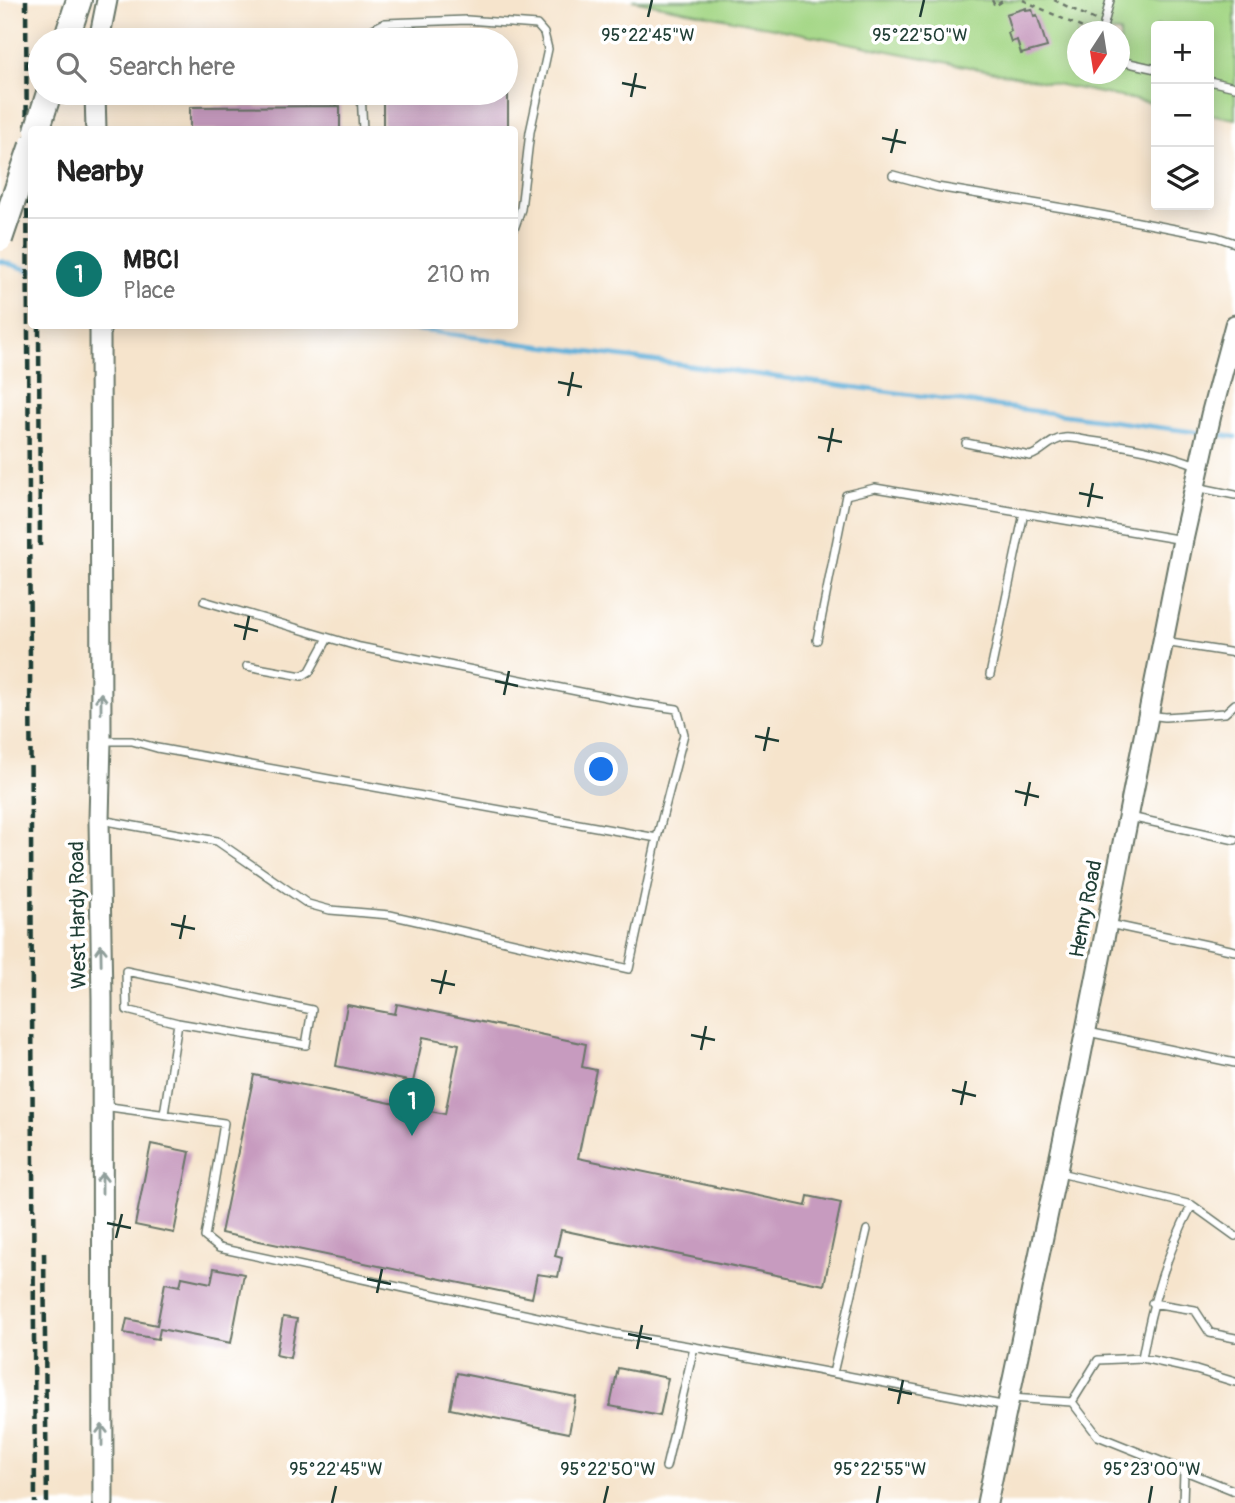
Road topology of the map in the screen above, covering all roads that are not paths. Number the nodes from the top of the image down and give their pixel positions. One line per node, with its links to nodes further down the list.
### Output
1 (79, 0): 5 (highway)
2 (107, 0): 6 (main road)
3 (1110, 0): 4 (lane)
4 (1105, 21)
5 (70, 28)
6 (101, 28)
7 (375, 28): 20 (lane)
8 (1130, 63): 9 (lane)
9 (1151, 68)
10 (1214, 82): 11 (lane)
11 (1235, 87)
12 (45, 105): 15 (highway, bridge)
13 (95, 105): 16 (main road)
14 (362, 105): 17 (lane)
15 (38, 126)
16 (96, 126)
17 (363, 126)
18 (28, 157): 21 (highway, bridge)
19 (893, 175): 22 (lane)
20 (518, 218)
21 (0, 239)
22 (1235, 243)
23 (1235, 325): 26 (main road, Henry Road)
24 (100, 329): 40 (main road, West Hardy Road, one-way to 24)
25 (966, 443): 26 (lane)
26 (1201, 459): 27 (main road, Henry Road)
27 (1195, 486): 28 (lane); 30 (main road, Henry Road)
28 (1235, 495)
29 (1024, 513): 30 (lane); 33 (lane); 37 (lane)
30 (1183, 540): 34 (main road, Henry Road)
31 (204, 601): 32 (lane)
32 (328, 638): 36 (lane); 43 (lane)
33 (817, 640)
34 (1164, 642): 35 (lane); 39 (main road, Henry Road)
35 (1235, 653)
36 (247, 666)
37 (989, 675)
38 (1235, 704): 39 (lane)
39 (1148, 715): 41 (main road, Henry Road)
40 (101, 741): 42 (main road, West Hardy Road); 43 (lane)
41 (1128, 817): 44 (lane); 45 (main road, Henry Road)
42 (99, 820): 43 (lane); 50 (main road, West Hardy Road, one-way to 42)
43 (657, 838)
44 (1235, 840)
45 (1107, 924): 46 (lane); 48 (main road, Henry Road)
46 (1235, 951)
47 (178, 1023): 47 (lane); 51 (lane)
48 (1084, 1031): 49 (lane); 52 (main road, Henry Road)
49 (1235, 1063)
50 (102, 1106): 51 (lane); 67 (main road, West Hardy Road, one-way to 50)
51 (164, 1114): 58 (lane)
52 (1056, 1172): 53 (lane); 62 (main road, Henry Road)
53 (1192, 1205): 55 (lane); 56 (lane)
54 (867, 1230): 60 (lane)
55 (1235, 1236)
56 (1152, 1303): 57 (lane); 59 (lane)
57 (1235, 1338)
58 (694, 1347): 60 (lane); 64 (lane)
59 (1142, 1357): 61 (lane); 63 (lane)
60 (833, 1373): 62 (lane)
61 (1235, 1382)
62 (1008, 1402): 63 (lane); 68 (main road, Henry Road)
63 (1072, 1402): 65 (lane)
64 (666, 1467)
65 (1184, 1471): 66 (lane); 69 (lane)
66 (1235, 1491)
67 (103, 1503)
68 (987, 1503)
69 (1183, 1503)

